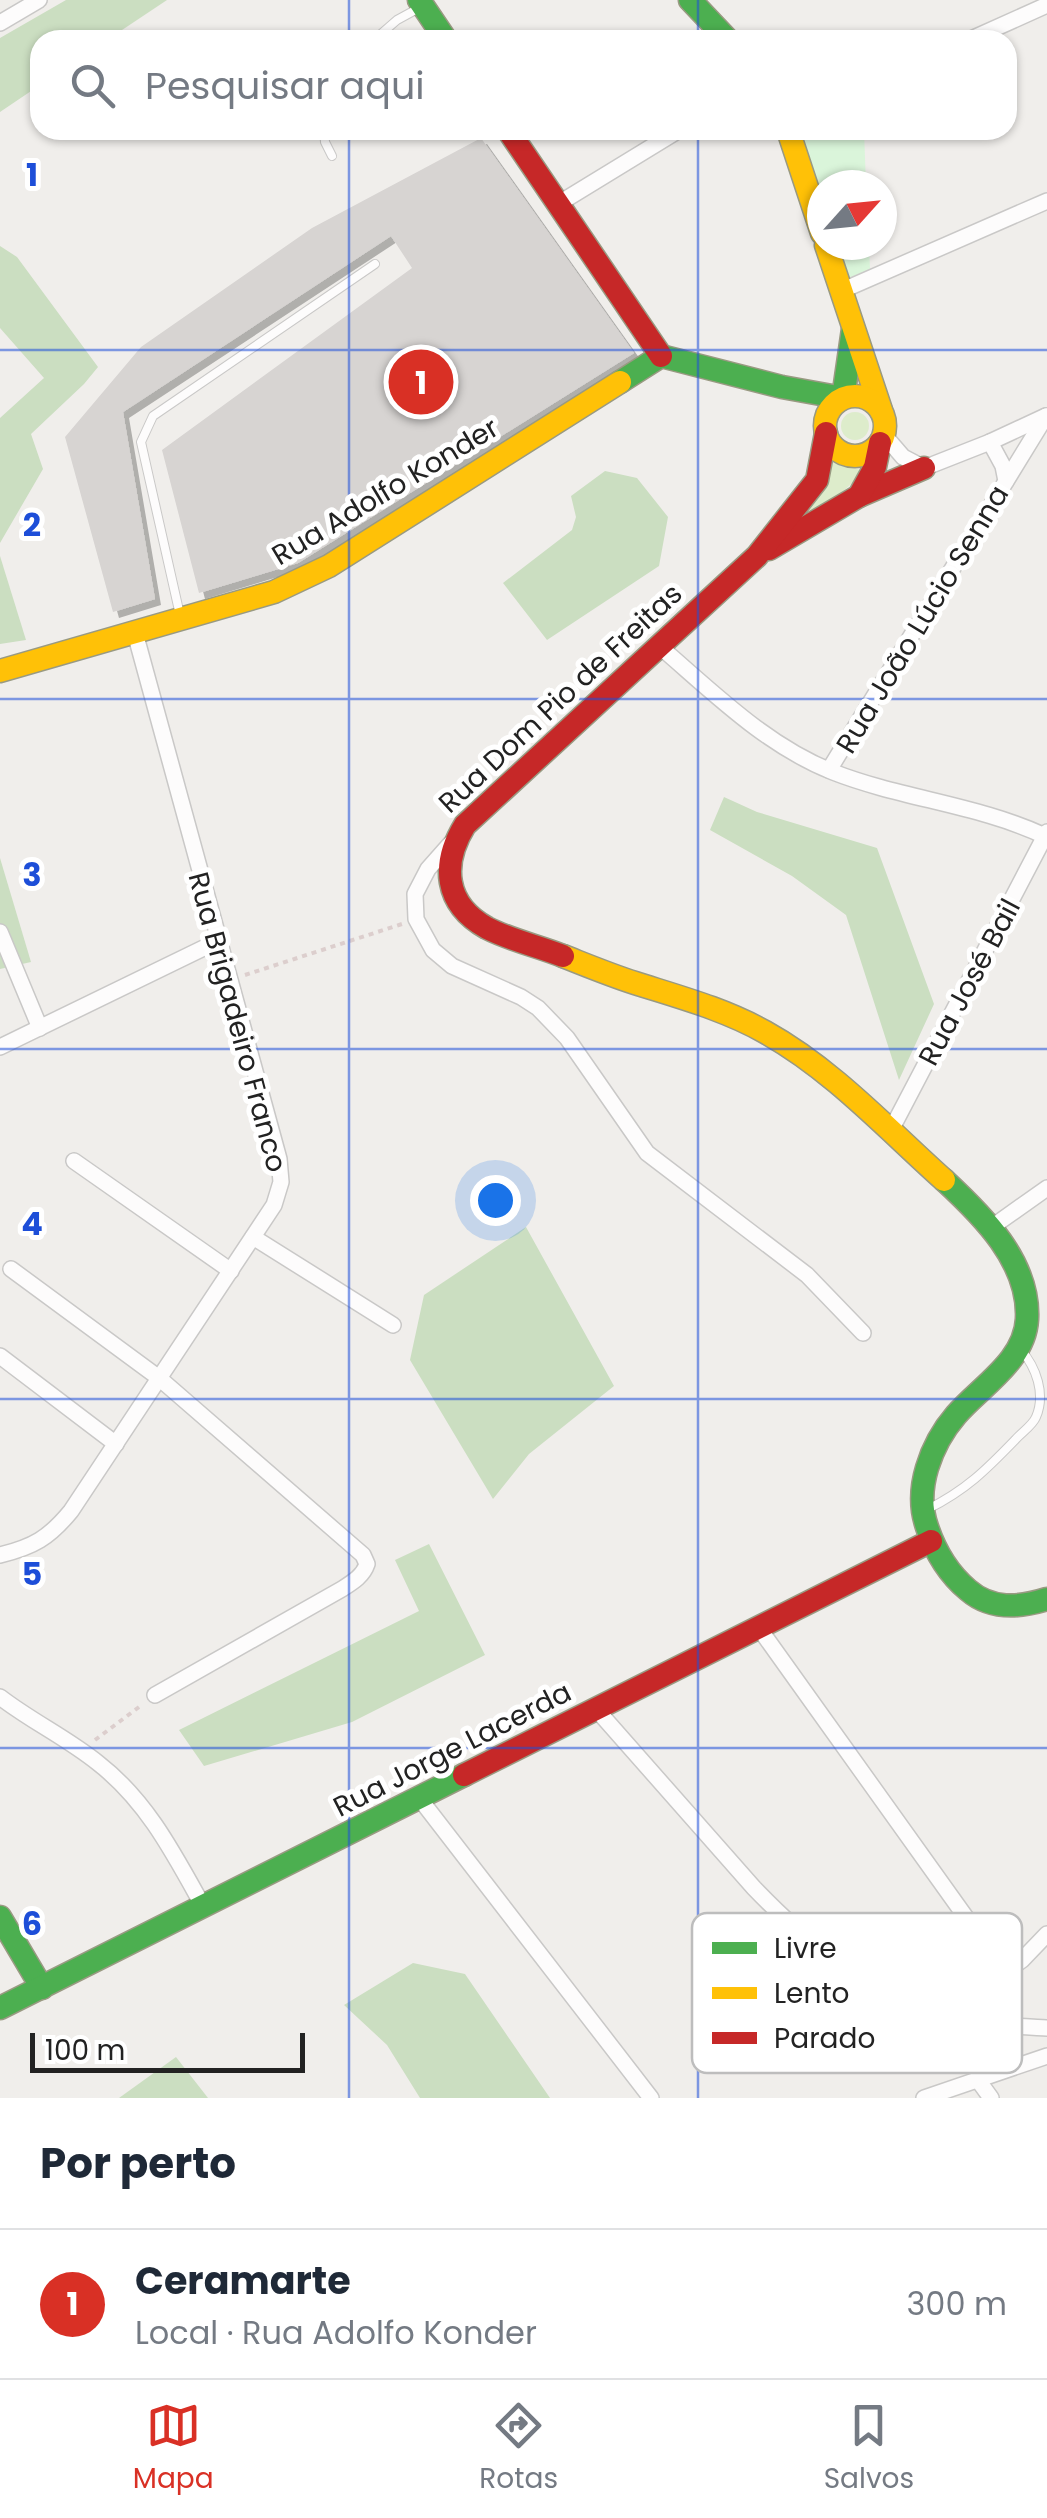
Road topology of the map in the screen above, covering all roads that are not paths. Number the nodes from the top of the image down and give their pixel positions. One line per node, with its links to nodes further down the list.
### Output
1 (39, 0): 5 (street)
2 (690, 0): 8 (main road)
3 (421, 3): 6 (lane); 7 (main road)
4 (1047, 5): 9 (street)
5 (0, 23)
6 (386, 30)
7 (439, 30)
8 (718, 30)
9 (991, 30)
10 (325, 140): 14 (lane)
11 (515, 140): 17 (main road)
12 (664, 140): 17 (street)
13 (791, 140): 15 (main road)
14 (332, 156)
15 (807, 188)
16 (1047, 201): 20 (street)
17 (558, 204): 22 (main road)
18 (831, 260): 20 (main road)
19 (375, 264): 34 (lane)
20 (841, 291): 21 (main road)
21 (853, 328): 24 (main road); 25 (main road)
22 (661, 356): 23 (main road); 34 (main road, Rua Adolfo Konder)
23 (782, 387): 24 (main road); 27 (main road)
24 (843, 398): 25 (main road); 27 (main road)
25 (881, 410): 28 (main road)
26 (1047, 416): 29 (street); 31 (street, Rua João Lúcio Senna)
27 (826, 428): 28 (main road); 33 (main road, Rua Dom Pio de Freitas)
28 (882, 439): 30 (street); 32 (main road)
29 (990, 442): 30 (street); 31 (street)
30 (924, 468): 32 (main road, Rua Dom Pio de Freitas)
31 (1006, 481): 38 (street, Rua João Lúcio Senna)
32 (859, 496): 33 (main road, Rua Dom Pio de Freitas)
33 (757, 556): 36 (main road, Rua Dom Pio de Freitas)
34 (181, 620): 35 (main road, Rua Adolfo Konder)
35 (135, 633): 37 (main road, Rua Adolfo Konder); 42 (street, Rua Brigadeiro Franco)
36 (658, 645): 38 (street); 40 (main road, Rua Dom Pio de Freitas)
37 (0, 671)
38 (829, 770): 39 (street)
39 (1046, 835): 45 (street, Rua José Bail)
40 (454, 840): 45 (main road, Rua Dom Pio de Freitas); 54 (street)
41 (0, 932): 43 (street)
42 (218, 941): 43 (street); 49 (street, Rua Brigadeiro Franco)
43 (40, 1028): 44 (street)
44 (0, 1048)
45 (890, 1132): 48 (main road, Rua Dom Pio de Freitas)
46 (74, 1161): 51 (street)
47 (1047, 1188): 48 (street)
48 (992, 1227): 52 (main road, Rua Dom Pio de Freitas)
49 (253, 1237): 51 (street, Rua Brigadeiro Franco); 53 (street)
50 (10, 1269): 57 (street)
51 (231, 1270): 57 (street, Rua Brigadeiro Franco)
52 (1037, 1321): 55 (main road, Rua Dom Pio de Freitas)
53 (392, 1325)
54 (863, 1333)
55 (1018, 1347): 59 (main road, Rua Dom Pio de Freitas); 59 (lane)
56 (0, 1356): 58 (street)
57 (160, 1378): 58 (street, Rua Brigadeiro Franco); 64 (street)
58 (116, 1444): 61 (street, Rua Brigadeiro Franco)
59 (922, 1512): 60 (main road, Rua Dom Pio de Freitas)
60 (931, 1541): 62 (main road, Rua Dom Pio de Freitas); 63 (main road, Rua Jorge Lacerda)
61 (0, 1555)
62 (1047, 1599)
63 (759, 1628): 66 (main road, Rua Jorge Lacerda); 70 (street)
64 (155, 1695)
65 (0, 1697): 68 (street)
66 (597, 1710): 67 (main road, Rua Jorge Lacerda); 69 (street)
67 (420, 1799): 68 (main road, Rua Jorge Lacerda); 82 (street)
68 (204, 1908): 74 (main road, Rua Jorge Lacerda)
69 (779, 1913)
70 (963, 1913)
71 (0, 1917): 74 (main road)
72 (1047, 1934): 73 (street)
73 (1022, 1960)
74 (42, 1988): 75 (main road, Rua Jorge Lacerda)
75 (0, 2008)
76 (1022, 2026): 77 (street)
77 (1047, 2028)
78 (1047, 2056): 79 (street)
79 (1022, 2065)
80 (998, 2073): 81 (street)
81 (978, 2080): 83 (street); 84 (street)
82 (651, 2098)
83 (924, 2098)
84 (992, 2098)

